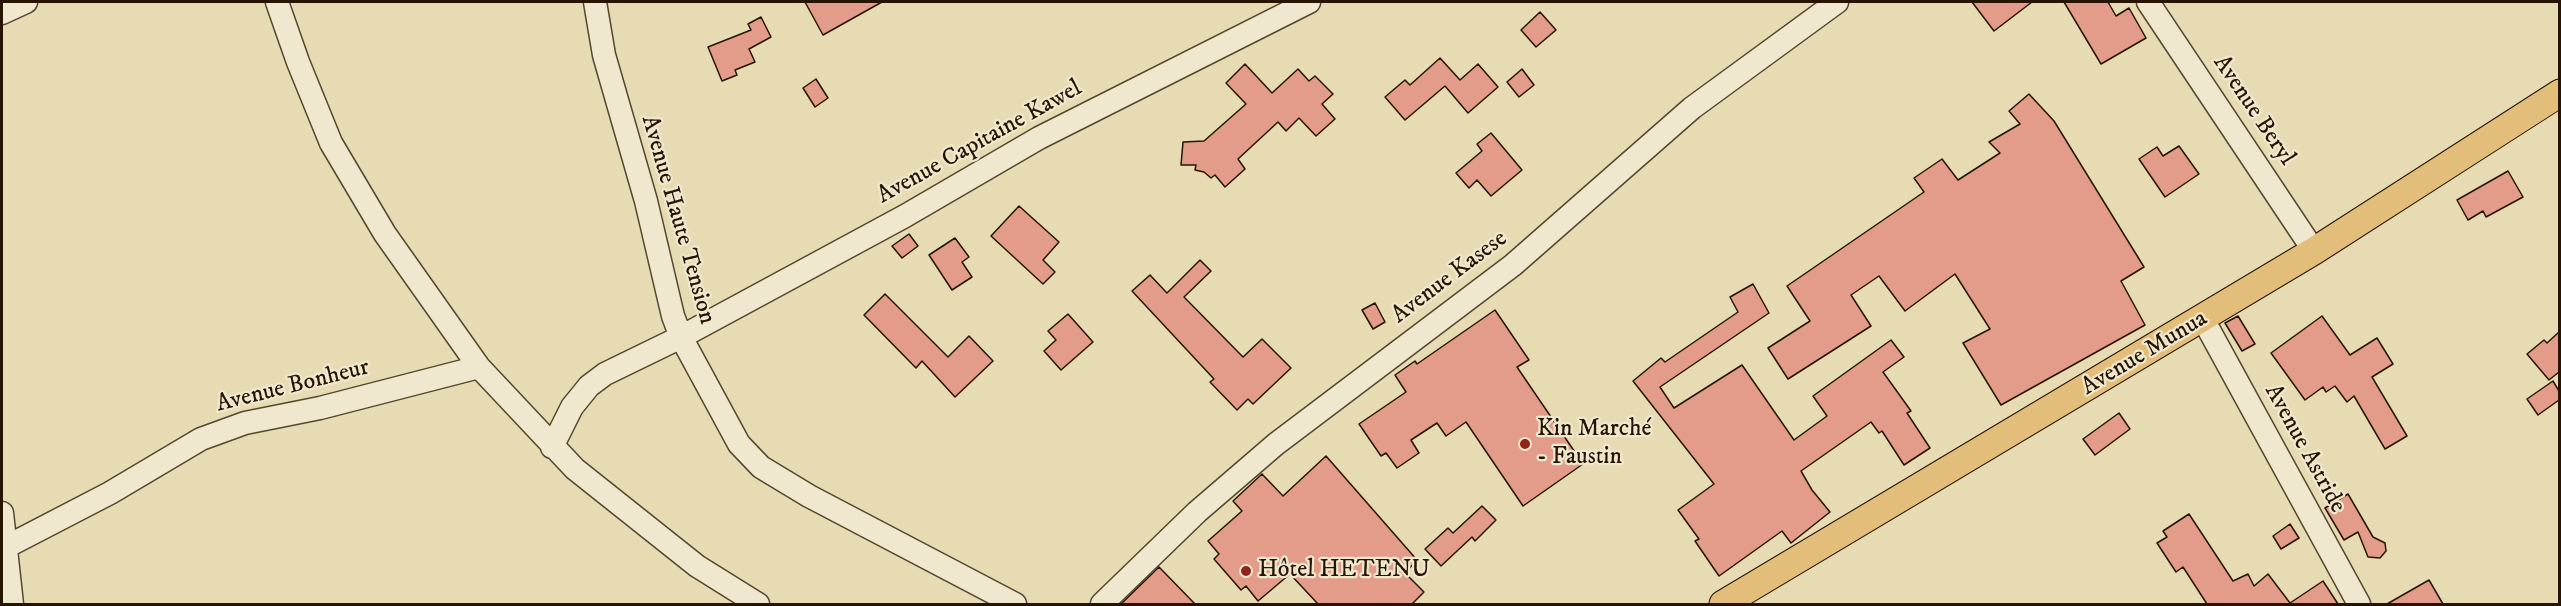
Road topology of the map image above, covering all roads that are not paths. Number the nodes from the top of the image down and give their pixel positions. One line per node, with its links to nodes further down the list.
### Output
1 (26, 2): 7 (street)
2 (277, 2): 12 (street)
3 (595, 2): 11 (street, Avenue Haute Tension)
4 (1309, 2): 11 (street, Avenue Capitaine Kawel)
5 (1837, 2): 19 (street, Avenue Kasese)
6 (2148, 2): 9 (street, Avenue Beryl)
7 (2, 13)
8 (2559, 93): 9 (main road, Avenue Munua)
9 (2314, 251): 10 (main road, Avenue Munua)
10 (2203, 319): 20 (main road, Avenue Munua); 21 (street, Avenue Astride)
11 (681, 337): 13 (street, Avenue Capitaine Kawel); 18 (street, Avenue Haute Tension)
12 (479, 368): 13 (street); 15 (street, Avenue Bonheur)
13 (552, 447): 17 (street)
14 (2, 513): 15 (street)
15 (4, 548): 16 (street)
16 (12, 604)
17 (758, 604)
18 (1016, 604)
19 (1102, 604)
20 (1724, 604)
21 (2359, 604)

